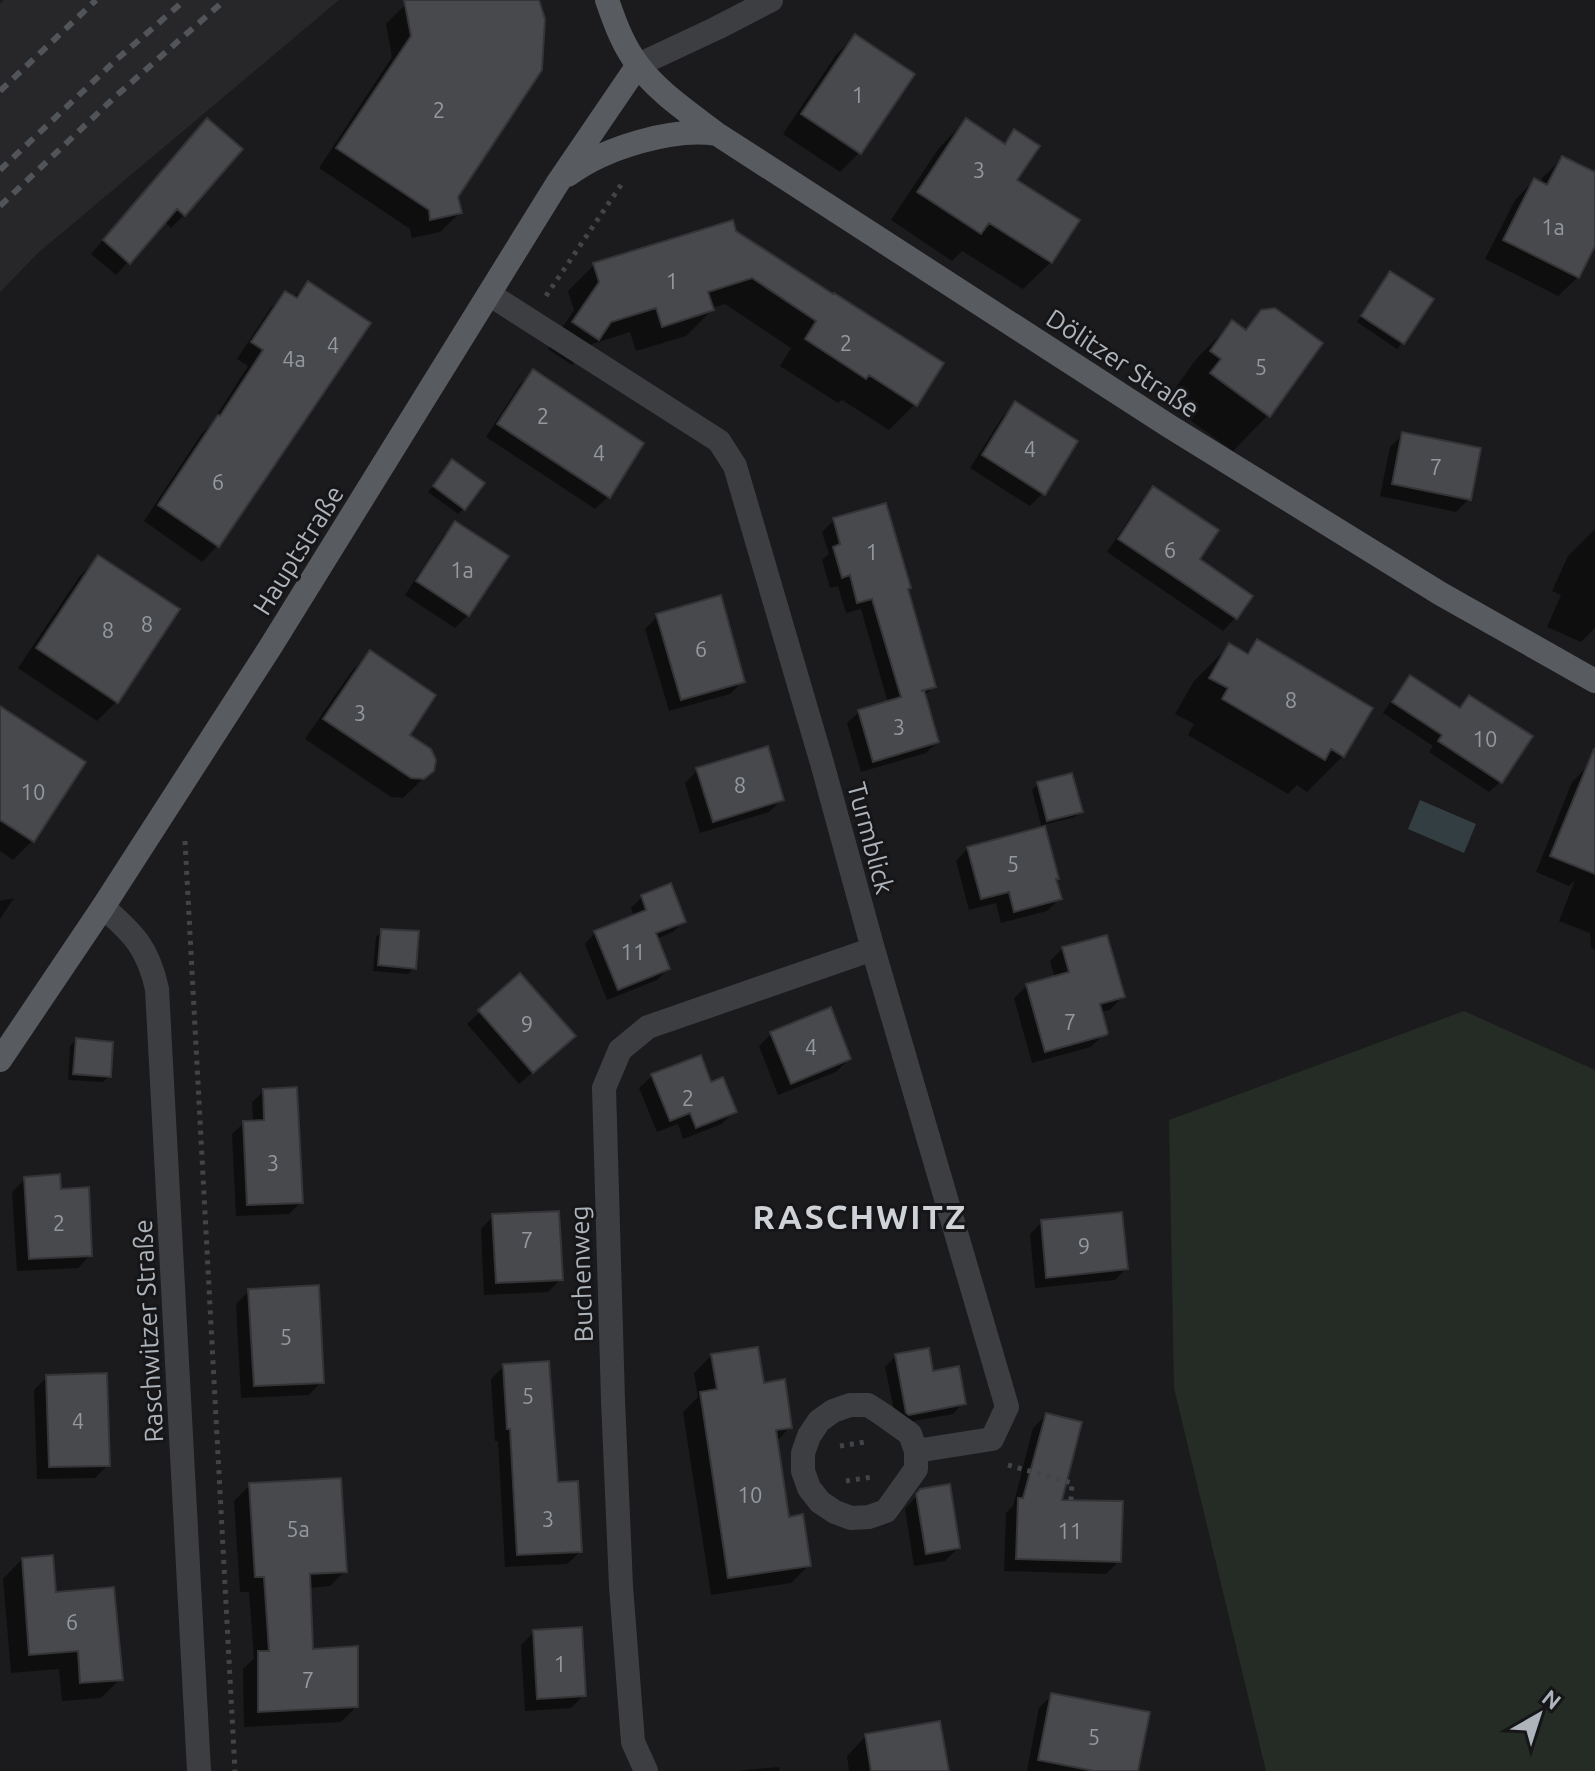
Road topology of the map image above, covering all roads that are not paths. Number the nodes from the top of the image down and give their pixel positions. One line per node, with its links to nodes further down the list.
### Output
1 (607, 0): 3 (main road, Dölitzer Straße)
2 (771, 0): 3 (street)
3 (638, 65): 4 (main road, Dölitzer Straße); 5 (main road, Hauptstraße)
4 (717, 134): 5 (main road); 7 (main road, Dölitzer Straße)
5 (557, 184): 6 (main road, Hauptstraße)
6 (489, 294): 8 (main road, Hauptstraße); 9 (street, Turmblick)
7 (1595, 681)
8 (103, 907): 10 (main road, Hauptstraße); 12 (street, Raschwitzer Straße)
9 (873, 949): 11 (street, Turmblick); 13 (street, Buchenweg)
10 (0, 1060)
11 (914, 1452): 11 (street)
12 (199, 1771)
13 (646, 1771)

